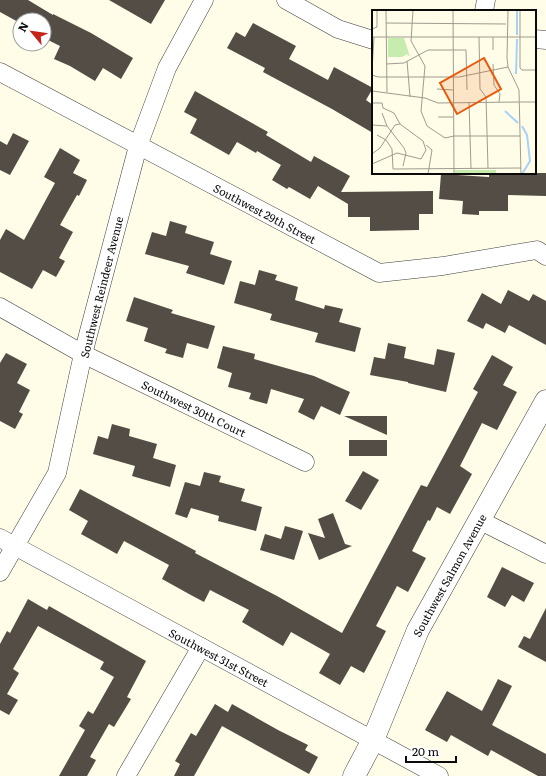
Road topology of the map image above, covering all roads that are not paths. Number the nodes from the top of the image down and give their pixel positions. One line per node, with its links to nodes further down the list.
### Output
1 (204, 0): 9 (street, Southwest Reindeer Avenue)
2 (286, 0): 6 (street)
3 (486, 0): 4 (street)
4 (484, 10)
5 (536, 39): 7 (street)
6 (372, 40)
7 (546, 40)
8 (0, 72): 9 (street, Southwest 29th Street)
9 (138, 146): 10 (street, Southwest 29th Street); 12 (street, Southwest Reindeer Avenue)
10 (546, 256)
11 (0, 307): 12 (street, Southwest 30th Court)
12 (84, 354): 14 (street, Southwest 30th Court); 16 (street, Southwest Reindeer Avenue)
13 (546, 401): 15 (street, Southwest Salmon Avenue)
14 (304, 462)
15 (479, 520): 17 (street); 20 (street, Southwest Salmon Avenue)
16 (7, 542): 18 (street, Southwest Reindeer Avenue); 19 (street, Southwest 31st Street)
17 (546, 554)
18 (0, 572)
19 (201, 647): 20 (street, Southwest 31st Street); 21 (street)
20 (373, 740): 22 (street, Southwest Salmon Avenue); 23 (street, Southwest 31st Street)
21 (126, 776)
22 (354, 776)
23 (439, 776)

